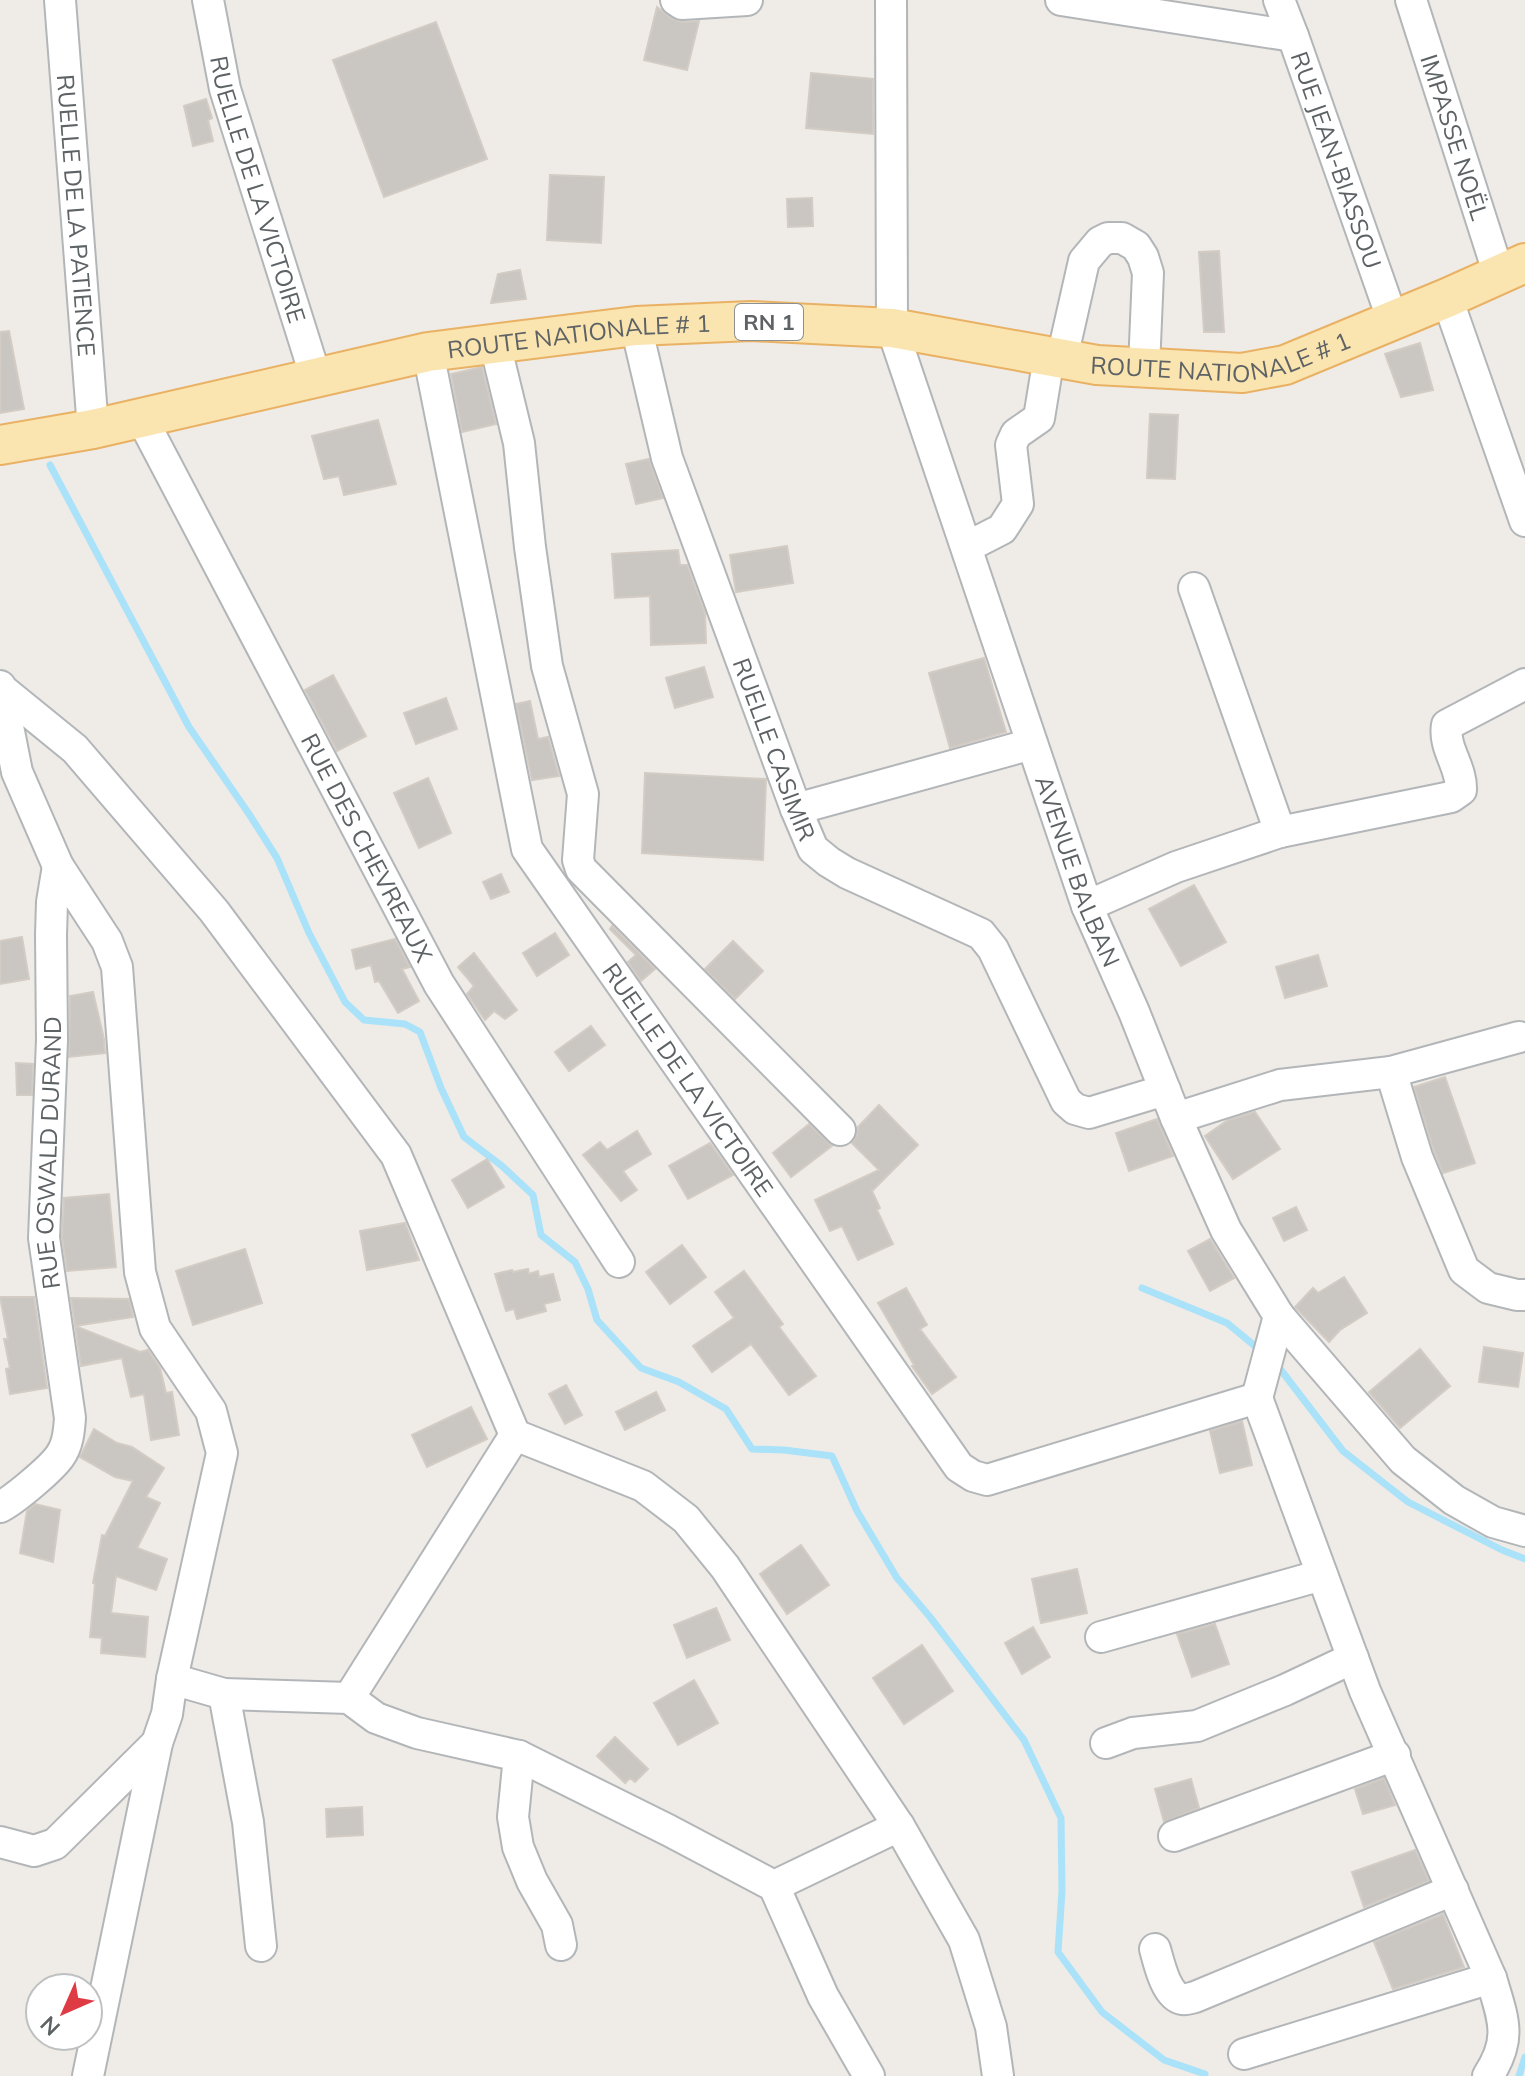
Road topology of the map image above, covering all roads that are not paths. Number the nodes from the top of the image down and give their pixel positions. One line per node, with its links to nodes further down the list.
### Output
1 (60, 0): 21 (street, RUELLE DE LA PATIENCE)
2 (208, 0): 19 (street, RUELLE DE LA VICTOIRE)
3 (676, 0): 4 (street)
4 (747, 0)
5 (891, 0): 14 (street, AVENUE BALBAN)
6 (1061, 0): 9 (street)
7 (1279, 0): 9 (street, RUE JEAN-BIASSOU)
8 (1411, 0): 10 (street, IMPASSE NOËL)
9 (1293, 36): 12 (street, RUE JEAN-BIASSOU)
10 (1512, 269): 11 (main road, ROUTE NATIONALE # 1 / RN 1)
11 (1447, 298): 12 (main road, ROUTE NATIONALE # 1 / RN 1); 23 (street)
12 (1393, 321): 18 (main road, ROUTE NATIONALE # 1 / RN 1)
13 (636, 326): 14 (main road, ROUTE NATIONALE # 1 / RN 1); 15 (main road, ROUTE NATIONALE # 1 / RN 1); 30 (street, RUELLE CASIMIR)
14 (892, 328): 17 (main road, ROUTE NATIONALE # 1 / RN 1); 24 (street, AVENUE BALBAN)
15 (495, 344): 16 (main road, ROUTE NATIONALE # 1 / RN 1); 38 (street)
16 (428, 352): 19 (main road, ROUTE NATIONALE # 1 / RN 1); 42 (street, RUELLE DE LA VICTOIRE)
17 (1056, 358): 18 (main road, ROUTE NATIONALE # 1 / RN 1); 18 (street); 24 (street)
18 (1144, 367)
19 (316, 378): 20 (main road, ROUTE NATIONALE # 1 / RN 1)
20 (142, 419): 21 (main road, ROUTE NATIONALE # 1 / RN 1); 39 (street, RUE DES CHEVREAUX)
21 (93, 429): 22 (main road, ROUTE NATIONALE # 1 / RN 1)
22 (0, 445)
23 (1525, 521)
24 (967, 547): 28 (street, AVENUE BALBAN)
25 (1194, 588): 31 (street)
26 (1525, 684): 31 (street)
27 (0, 687): 29 (street); 43 (street)
28 (1032, 744): 30 (street); 33 (street, AVENUE BALBAN)
29 (8, 775): 32 (street)
30 (796, 809): 36 (street, RUELLE CASIMIR)
31 (1280, 832): 33 (street)
32 (58, 866): 44 (street, RUE OSWALD DURAND); 49 (street)
33 (1087, 906): 36 (street, AVENUE BALBAN)
34 (1519, 1037): 35 (street)
35 (1391, 1072): 37 (street); 40 (street)
36 (1165, 1090): 37 (street, AVENUE BALBAN)
37 (1176, 1118): 41 (street, AVENUE BALBAN)
38 (840, 1130)
39 (619, 1262)
40 (1525, 1295)
41 (1279, 1316): 42 (street); 45 (street, AVENUE BALBAN)
42 (1257, 1398): 46 (street)
43 (515, 1435): 51 (street); 56 (street)
44 (0, 1507)
45 (1525, 1531)
46 (1322, 1575): 47 (street); 48 (street)
47 (1101, 1637)
48 (1353, 1658): 53 (street); 54 (street)
49 (172, 1679): 50 (street); 52 (street)
50 (224, 1694): 51 (street); 62 (street)
51 (349, 1698): 55 (street)
52 (157, 1743): 58 (street); 66 (street)
53 (1106, 1743)
54 (1395, 1755): 57 (street); 60 (street)
55 (519, 1756): 59 (street); 61 (street)
56 (899, 1826): 59 (street); 68 (street)
57 (1174, 1836)
58 (0, 1842)
59 (774, 1886): 67 (street)
60 (1453, 1890): 63 (street); 64 (street)
61 (561, 1945)
62 (261, 1946)
63 (1155, 1949)
64 (1491, 1978): 65 (street); 69 (street)
65 (1244, 2054)
66 (88, 2076)
67 (869, 2076)
68 (998, 2076)
69 (1488, 2076)

